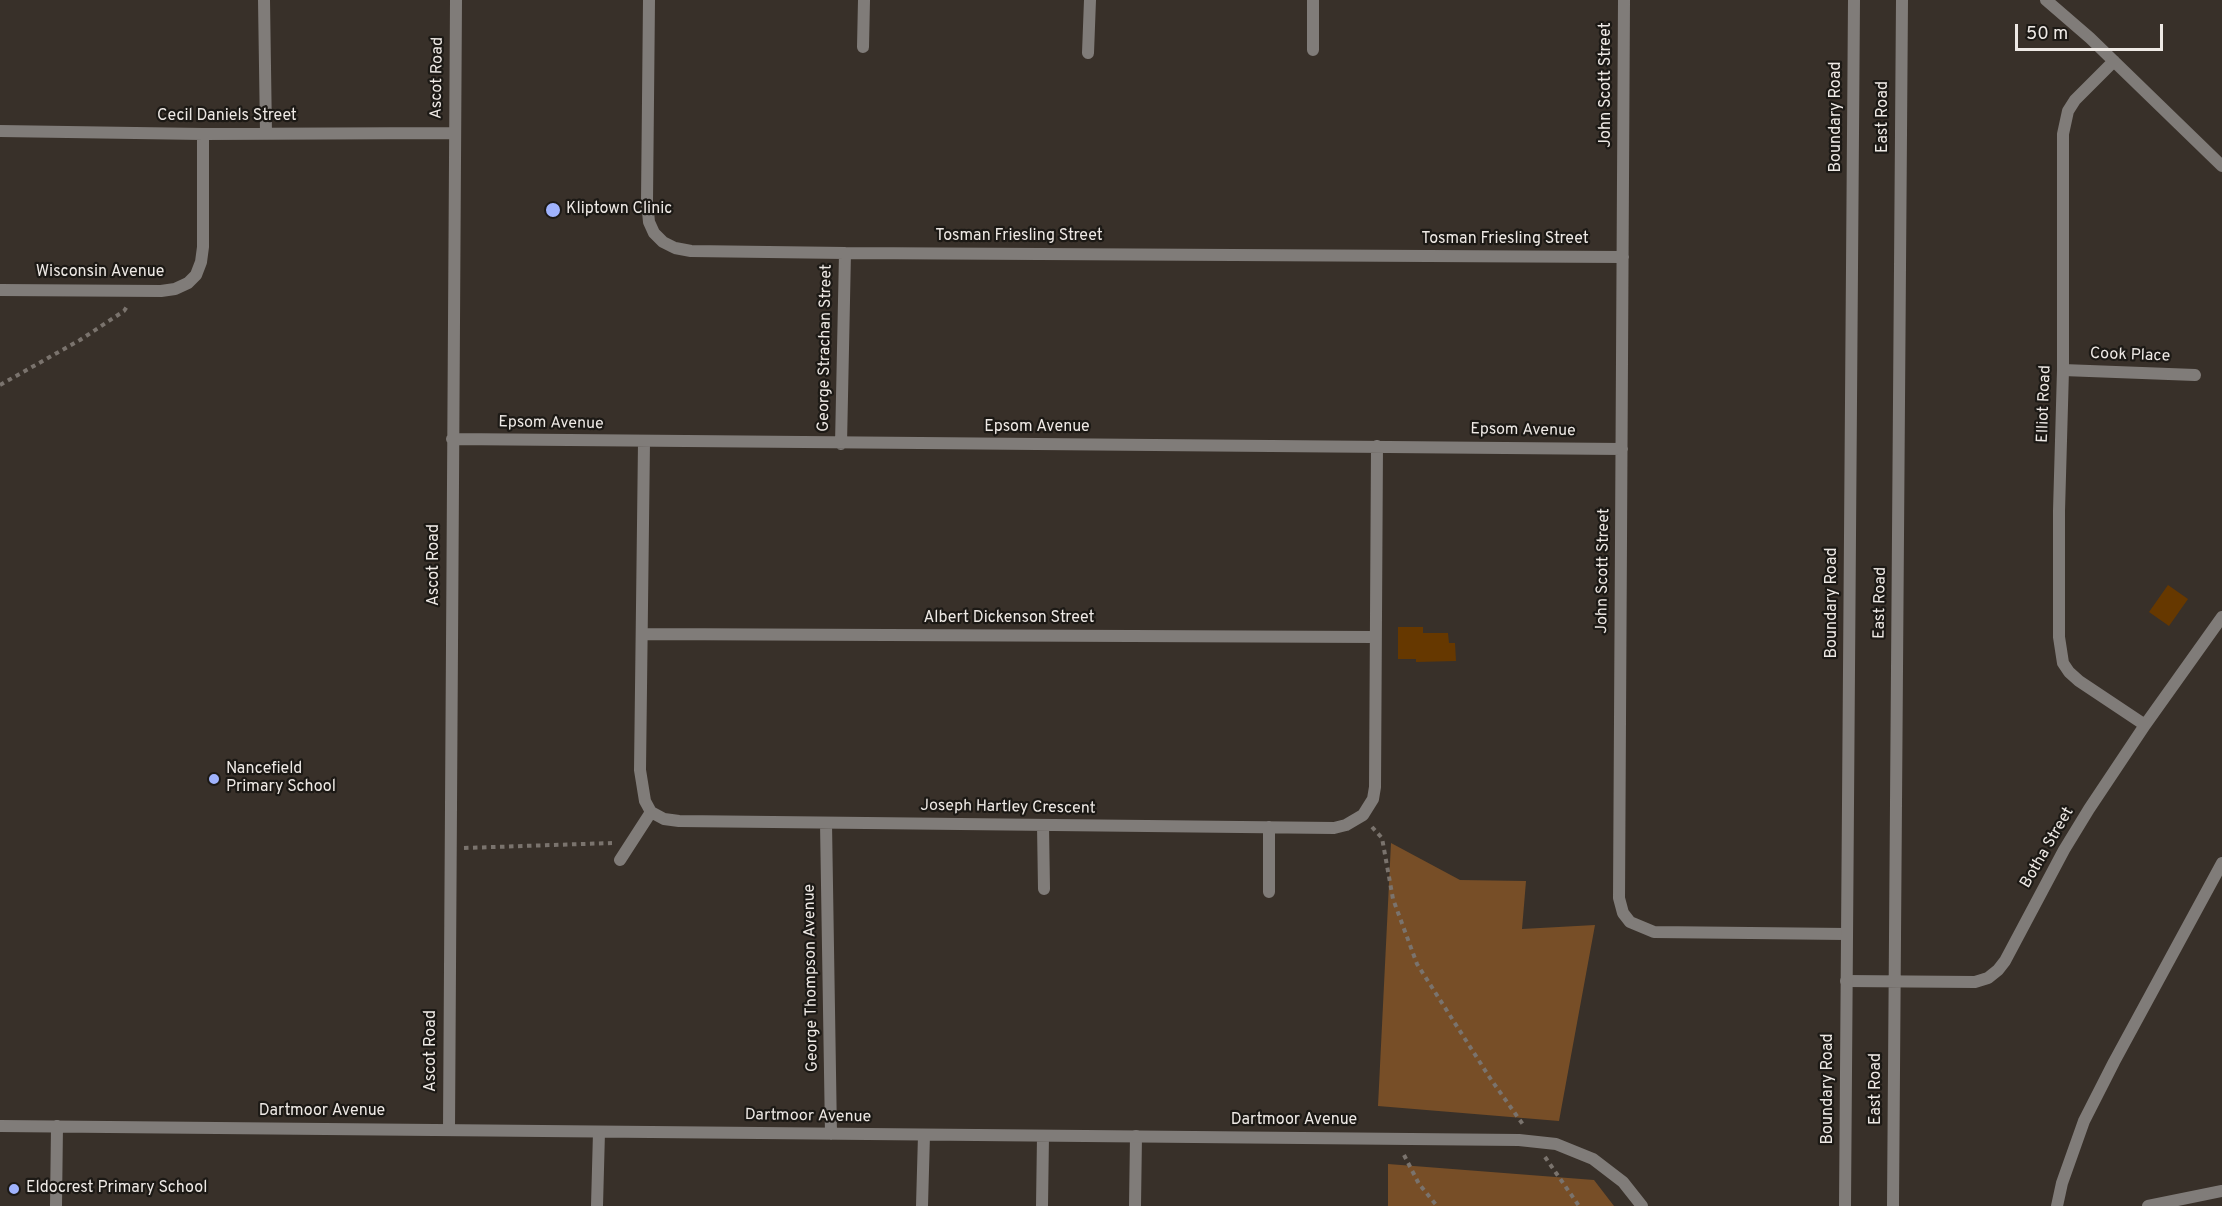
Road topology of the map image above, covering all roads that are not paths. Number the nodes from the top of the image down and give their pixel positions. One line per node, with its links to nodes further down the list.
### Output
1 (264, 0): 16 (street)
2 (456, 0): 17 (street, Ascot Road)
3 (649, 0): 20 (street, Tosman Friesling Street)
4 (864, 0): 11 (street)
5 (1090, 0): 13 (street)
6 (1313, 0): 12 (street)
7 (1624, 0): 21 (street, John Scott Street)
8 (1854, 0): 42 (street, Boundary Road)
9 (1902, 0): 44 (street, East Road)
10 (2046, 0): 14 (street)
11 (863, 47)
12 (1313, 50)
13 (1089, 52)
14 (2115, 62): 19 (street); 23 (street, Elliot Road)
15 (0, 131): 18 (street, Cecil Daniels Street)
16 (266, 133): 17 (street, Cecil Daniels Street); 18 (street, Cecil Daniels Street)
17 (454, 133): 25 (street, Ascot Road)
18 (203, 134): 22 (street, Wisconsin Avenue)
19 (2222, 166)
20 (845, 253): 21 (street, Tosman Friesling Street); 27 (street, George Strachan Street)
21 (1623, 257): 29 (street, John Scott Street)
22 (0, 290)
23 (2063, 370): 24 (street, Cook Place); 33 (street, Elliot Road)
24 (2195, 375)
25 (452, 440): 26 (street, Epsom Avenue); 47 (street, Ascot Road)
26 (644, 442): 27 (street, Epsom Avenue); 31 (street)
27 (841, 444): 28 (street, Epsom Avenue)
28 (1377, 446): 29 (street, Epsom Avenue); 32 (street)
29 (1622, 449): 42 (street, John Scott Street)
30 (2222, 617): 33 (street, Botha Street)
31 (643, 634): 32 (street, Albert Dickenson Street); 34 (street)
32 (1375, 637): 37 (street, Joseph Hartley Crescent)
33 (2145, 725): 44 (street, Botha Street)
34 (651, 812): 35 (street, Joseph Hartley Crescent); 38 (street)
35 (826, 823): 36 (street, Joseph Hartley Crescent); 49 (street, George Thompson Avenue)
36 (1044, 825): 37 (street, Joseph Hartley Crescent); 40 (street)
37 (1269, 827): 41 (street)
38 (620, 860)
39 (2222, 863): 62 (street)
40 (1044, 889)
41 (1269, 892)
42 (1846, 934): 43 (street, Boundary Road)
43 (1846, 981): 44 (street, Botha Street); 60 (street, Boundary Road)
44 (1894, 981): 61 (street, East Road)
45 (0, 1126): 46 (street, Dartmoor Avenue)
46 (57, 1126): 47 (street, Dartmoor Avenue); 54 (street)
47 (449, 1129): 48 (street, Dartmoor Avenue)
48 (598, 1132): 49 (street, Dartmoor Avenue); 55 (street)
49 (831, 1134): 50 (street, Dartmoor Avenue)
50 (924, 1135): 51 (street, Dartmoor Avenue); 56 (street)
51 (1043, 1136): 52 (street, Dartmoor Avenue); 57 (street)
52 (1136, 1136): 58 (street); 59 (street, Dartmoor Avenue)
53 (2222, 1191): 63 (street)
54 (56, 1206)
55 (597, 1206)
56 (922, 1206)
57 (1042, 1206)
58 (1135, 1206)
59 (1642, 1206)
60 (1845, 1206)
61 (1893, 1206)
62 (2057, 1206)
63 (2148, 1206)

